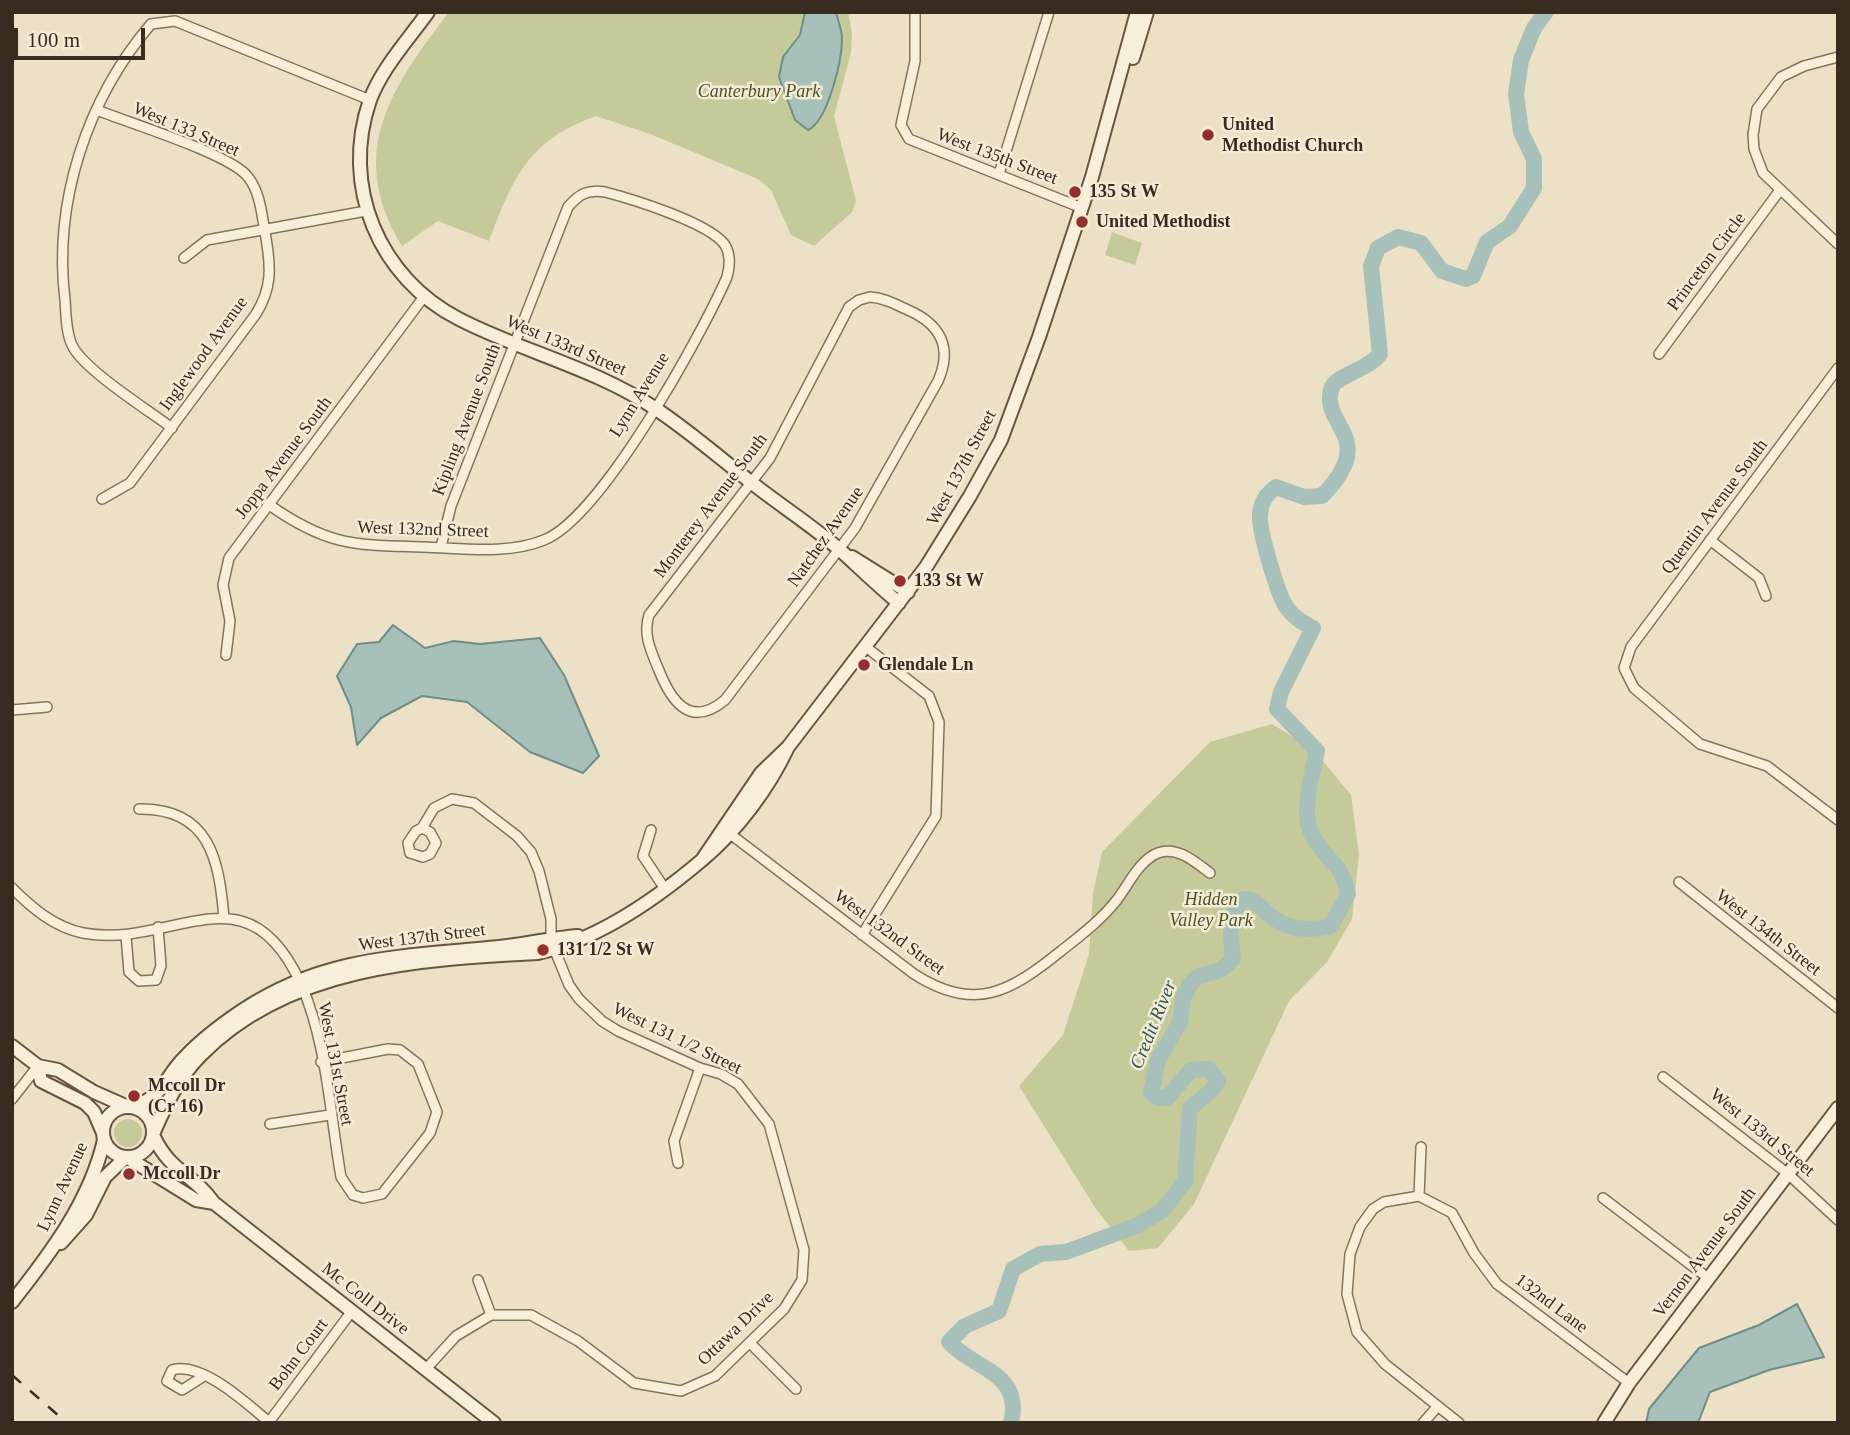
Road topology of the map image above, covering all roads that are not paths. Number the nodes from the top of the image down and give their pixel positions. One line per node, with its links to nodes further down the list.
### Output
1 (428, 12): 8 (main road)
2 (915, 12): 10 (street, West 135th Street)
3 (1049, 12): 10 (street)
4 (1138, 12): 7 (main road)
5 (1147, 12): 7 (main road)
6 (1838, 57): 11 (street)
7 (1118, 86): 13 (main road, West 137th Street)
8 (370, 100): 9 (street); 14 (main road)
9 (97, 110): 15 (street, West 133 Street); 24 (street)
10 (999, 174): 13 (street, West 135th Street)
11 (1780, 190): 16 (street); 21 (street, Princeton Circle)
12 (582, 194): 20 (street, Kipling Avenue South); 23 (street, Lynn Avenue)
13 (1082, 208): 32 (main road, West 137th Street)
14 (366, 211): 15 (street); 18 (main road, West 133rd Street)
15 (264, 229): 17 (street); 24 (street, Inglewood Avenue)
16 (1838, 244)
17 (184, 258)
18 (423, 298): 20 (main road, West 133rd Street); 27 (street, Joppa Avenue South)
19 (905, 309): 25 (street, Monterey Avenue South); 31 (street, Natchez Avenue)
20 (514, 342): 23 (main road, West 133rd Street); 30 (street, Kipling Avenue South)
21 (1659, 354)
22 (1838, 368): 29 (street, Quentin Avenue South)
23 (657, 409): 25 (main road, West 133rd Street); 28 (street, Lynn Avenue)
24 (172, 428): 26 (street, Inglewood Avenue)
25 (752, 483): 31 (main road, West 133rd Street); 37 (street, Monterey Avenue South)
26 (102, 499)
27 (268, 505): 30 (street, West 132nd Street); 36 (street, Joppa Avenue South)
28 (545, 540): 30 (street, West 132nd Street)
29 (1710, 540): 33 (street); 41 (street, Quentin Avenue South)
30 (441, 547)
31 (840, 550): 32 (main road, West 133rd Street); 34 (main road, West 133rd Street); 37 (street, Natchez Avenue)
32 (908, 592): 34 (main road, West 137th Street)
33 (1766, 596)
34 (900, 603): 35 (main road, West 137th Street)
35 (866, 648): 44 (main road, West 137th Street); 51 (street)
36 (226, 656)
37 (657, 667)
38 (47, 707): 39 (street)
39 (12, 710)
40 (139, 809): 49 (street)
41 (1838, 820)
42 (422, 828): 53 (street, West 131 1/2 Street)
43 (651, 830): 48 (street)
44 (726, 830): 48 (main road, West 137th Street); 51 (street, West 132nd Street)
45 (1210, 873): 51 (street, West 132nd Street)
46 (1679, 882): 55 (street, West 134th Street)
47 (12, 888): 52 (street, West 131st Street)
48 (665, 889): 53 (main road, West 137th Street)
49 (224, 918): 50 (street, West 131st Street); 54 (street, West 131st Street)
50 (158, 927): 52 (street, West 131st Street); 52 (street)
51 (862, 935)
52 (126, 936)
53 (553, 944): 54 (main road, West 137th Street); 60 (street, West 131 1/2 Street)
54 (301, 986): 56 (main road, West 137th Street); 58 (street, West 131st Street)
55 (1838, 1008)
56 (204, 1045): 63 (main road); 67 (main road)
57 (12, 1046): 59 (main road)
58 (321, 1062): 65 (street, West 131st Street); 65 (street, West 131st Street)
59 (37, 1066): 62 (street); 63 (main road); 68 (main road)
60 (700, 1068): 70 (street, West 131 1/2 Street); 72 (street)
61 (1663, 1077): 73 (street, West 133rd Street)
62 (12, 1099)
63 (130, 1107): 67 (main road); 68 (main road)
64 (1838, 1108): 73 (main road, Vernon Avenue South)
65 (330, 1115): 66 (street)
66 (270, 1124)
67 (154, 1135): 71 (main road); 76 (main road, Mc Coll Drive)
68 (103, 1137): 71 (main road); 78 (main road, Lynn Avenue)
69 (1421, 1147): 74 (street)
70 (776, 1153): 84 (street, Ottawa Drive)
71 (127, 1158): 76 (main road, Mc Coll Drive); 78 (main road, Lynn Avenue)
72 (678, 1163)
73 (1787, 1173): 77 (street, West 133rd Street); 79 (main road, Vernon Avenue South)
74 (1419, 1196): 87 (street, 132nd Lane); 89 (street)
75 (1603, 1198): 79 (street)
76 (214, 1203): 82 (main road, Mc Coll Drive)
77 (1838, 1220)
78 (54, 1249): 81 (main road, Lynn Avenue)
79 (1708, 1278): 87 (main road, Vernon Avenue South)
80 (478, 1280): 83 (street)
81 (12, 1302)
82 (352, 1311): 85 (main road, Mc Coll Drive); 86 (street, Bohn Court)
83 (491, 1315): 84 (street, Ottawa Drive); 85 (street)
84 (750, 1343): 88 (street)
85 (425, 1370): 90 (main road, Mc Coll Drive)
86 (204, 1376)
87 (1629, 1383): 93 (main road, Vernon Avenue South)
88 (796, 1389)
89 (1438, 1406): 91 (street); 92 (street)
90 (494, 1423)
91 (1423, 1423)
92 (1460, 1423)
93 (1604, 1423)

